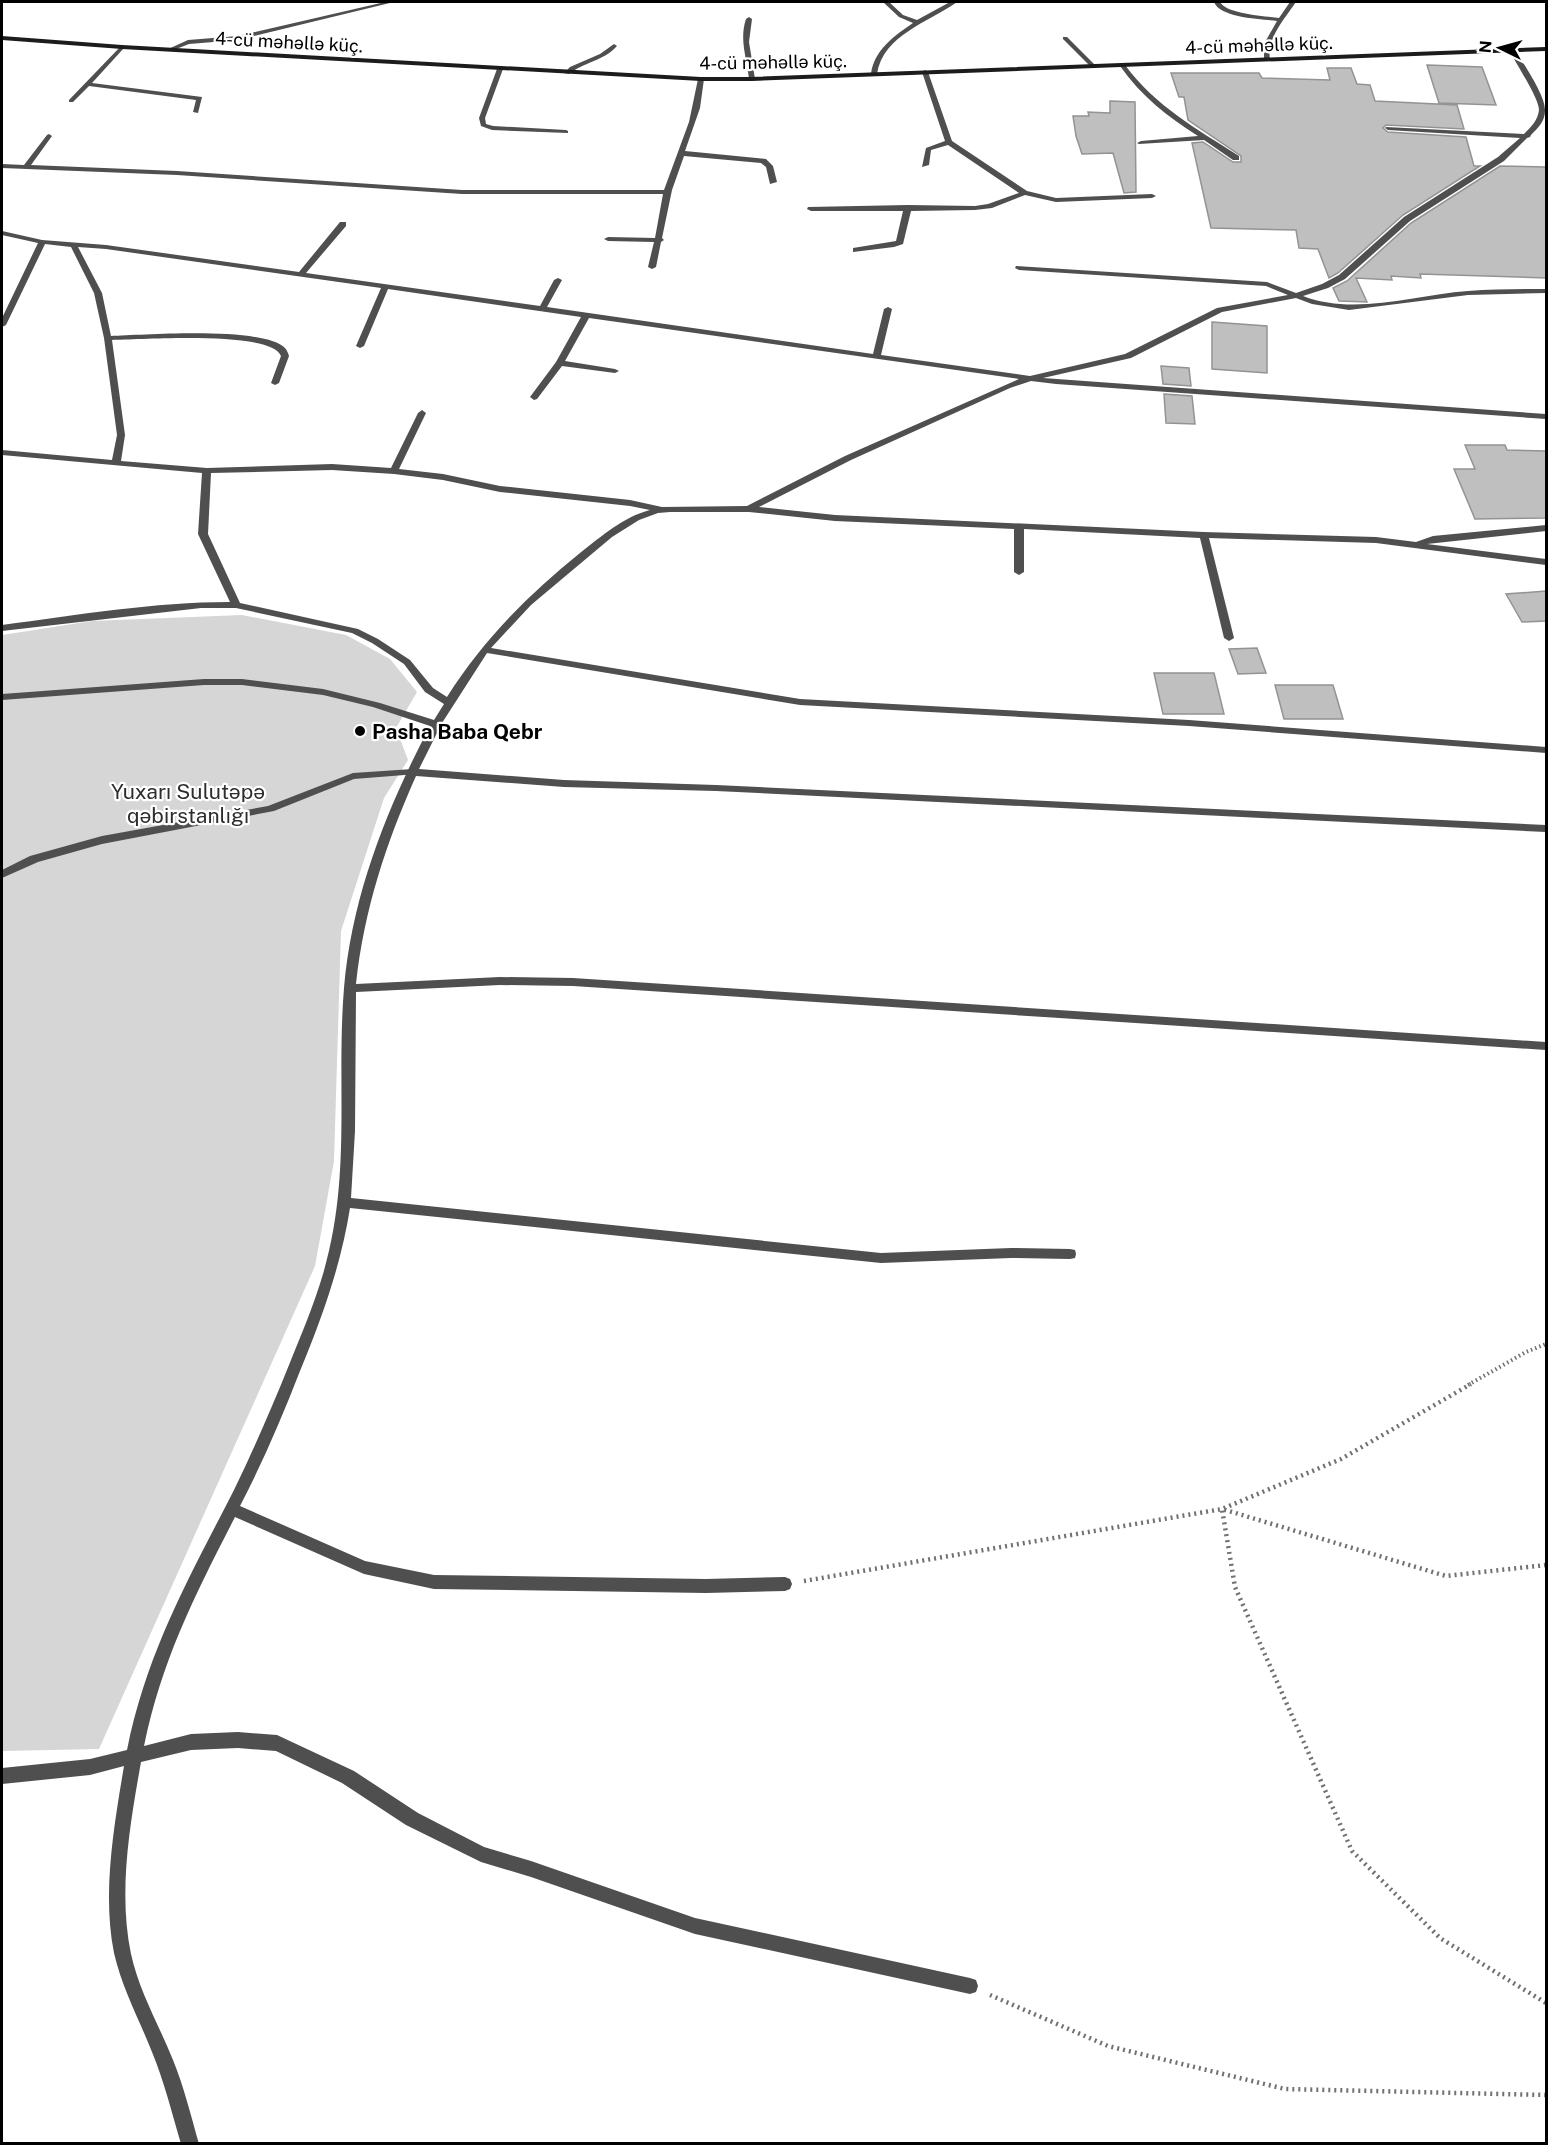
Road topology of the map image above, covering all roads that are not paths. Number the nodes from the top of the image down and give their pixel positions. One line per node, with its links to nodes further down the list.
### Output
1 (392, 2): 14 (street)
2 (886, 2): 8 (street)
3 (954, 2): 8 (street)
4 (1217, 2): 7 (street)
5 (1293, 2): 7 (street)
6 (749, 19): 24 (street)
7 (1281, 20): 16 (street)
8 (916, 22): 22 (street)
9 (2, 38): 12 (street, 4-cü məhəllə küç.)
10 (1065, 38): 18 (street)
11 (614, 46): 21 (street)
12 (122, 47): 14 (street, 4-cü məhəllə küç.); 25 (street)
13 (1546, 49): 15 (street, 4-cü məhəllə küç.)
14 (169, 50): 19 (street, 4-cü məhəllə küç.)
15 (1512, 50): 16 (street, 4-cü məhəllə küç.); 28 (street)
16 (1267, 59): 17 (street, 4-cü məhəllə küç.)
17 (1123, 66): 18 (street, 4-cü məhəllə küç.); 33 (street)
18 (1094, 67): 20 (street, 4-cü məhəllə küç.)
19 (500, 69): 21 (street, 4-cü məhəllə küç.); 30 (street)
20 (925, 72): 22 (street, 4-cü məhəllə küç.); 34 (street)
21 (567, 73): 23 (street, 4-cü məhəllə küç.)
22 (874, 74): 24 (street, 4-cü məhəllə küç.)
23 (700, 79): 24 (street, 4-cü məhəllə küç.); 36 (street)
24 (752, 80)
25 (88, 84): 26 (street); 27 (street)
26 (71, 101)
27 (196, 112)
28 (1544, 113): 32 (street)
29 (1388, 128): 32 (street)
30 (566, 132)
31 (49, 136): 40 (street)
32 (1528, 136): 60 (street)
33 (1206, 138): 35 (street); 37 (street)
34 (949, 142): 38 (street); 43 (street)
35 (1141, 143)
36 (680, 153): 41 (street); 42 (street)
37 (1236, 158)
38 (925, 165)
39 (2, 166): 40 (street)
40 (26, 167): 42 (street)
41 (773, 182)
42 (668, 192): 50 (street)
43 (1025, 193): 44 (street); 45 (street)
44 (1152, 196)
45 (908, 207): 46 (street); 53 (street)
46 (811, 209)
47 (343, 224): 56 (street)
48 (2, 234): 51 (street)
49 (608, 239): 50 (street)
50 (660, 240): 54 (street)
51 (42, 242): 52 (street); 64 (street)
52 (74, 245): 56 (street); 65 (street)
53 (856, 250)
54 (652, 267)
55 (1019, 268): 60 (street)
56 (301, 274): 58 (street)
57 (558, 280): 61 (street)
58 (385, 286): 61 (street); 66 (street)
59 (1546, 291): 60 (street)
60 (1295, 296): 70 (street)
61 (542, 309): 63 (street)
62 (888, 309): 67 (street)
63 (586, 316): 67 (street); 68 (street)
64 (2, 325)
65 (108, 338): 71 (street); 76 (street)
66 (360, 346)
67 (876, 357): 70 (street)
68 (561, 363): 69 (street); 72 (street)
69 (615, 371)
70 (1031, 378): 74 (street); 80 (street)
71 (275, 383)
72 (534, 397)
73 (422, 413): 78 (street)
74 (1546, 417)
75 (2, 453): 76 (street)
76 (116, 462): 77 (street)
77 (207, 471): 78 (street); 87 (street)
78 (394, 471): 79 (street)
79 (660, 509): 80 (street); 90 (street)
80 (749, 509): 81 (street)
81 (1019, 527): 83 (street); 86 (street)
82 (1546, 528): 84 (street)
83 (1204, 535): 84 (street); 89 (street)
84 (1416, 545): 85 (street)
85 (1546, 562)
86 (1019, 572)
87 (236, 605): 88 (street); 92 (street)
88 (2, 628)
89 (1229, 638)
90 (485, 650): 92 (street); 94 (street)
91 (2, 697): 93 (street)
92 (449, 703): 93 (street)
93 (437, 725): 95 (street)
94 (1546, 750)
95 (413, 772): 96 (street); 97 (street); 98 (street)
96 (1546, 829)
97 (2, 874)
98 (350, 988): 99 (street); 100 (street)
99 (1546, 1046)
100 (346, 1203): 101 (street); 102 (street)
101 (1070, 1254)
102 (232, 1509): 103 (street); 104 (street)
103 (785, 1584)
104 (132, 1757): 105 (street); 106 (street); 107 (street)
105 (2, 1776)
106 (970, 1986)
107 (190, 2144)

